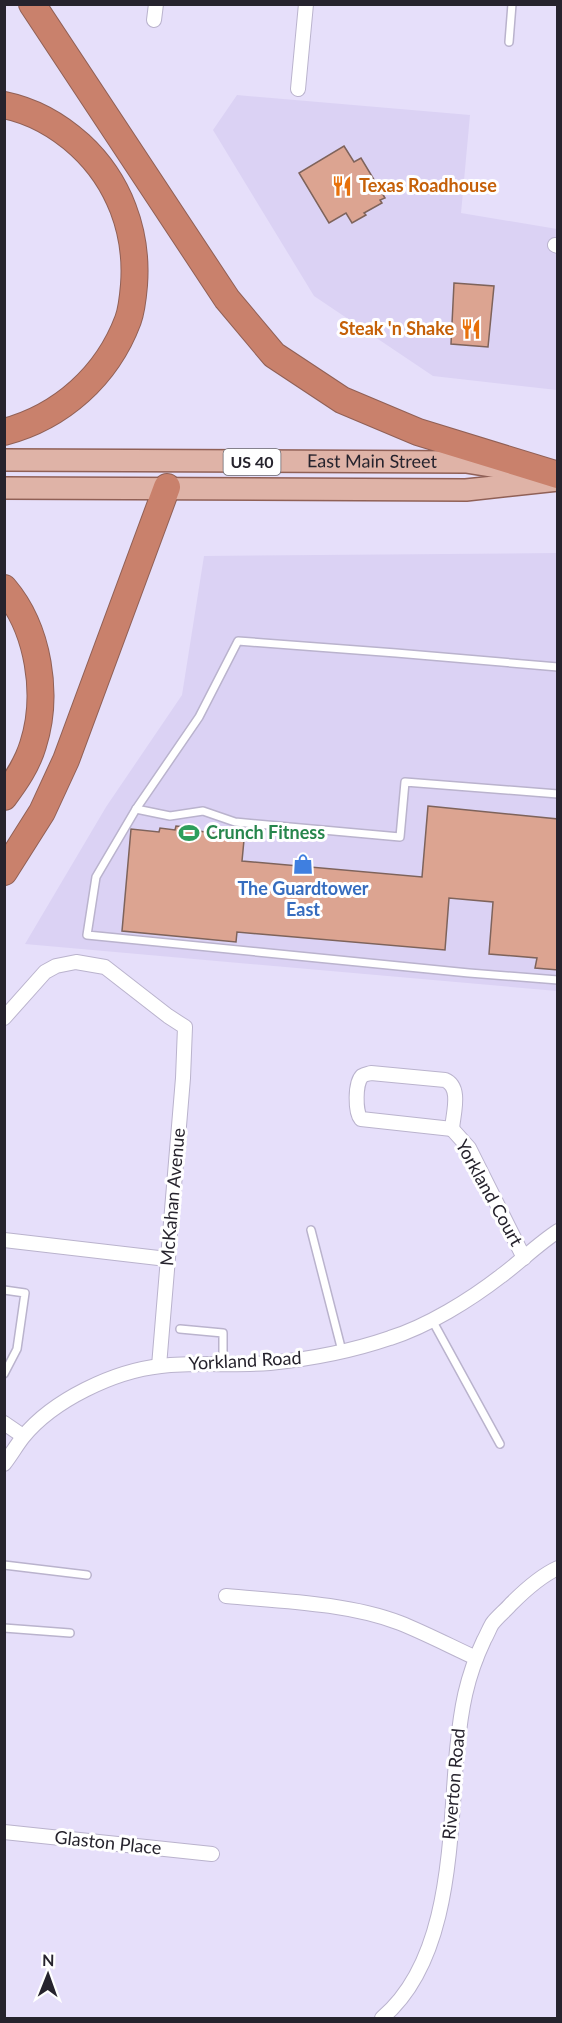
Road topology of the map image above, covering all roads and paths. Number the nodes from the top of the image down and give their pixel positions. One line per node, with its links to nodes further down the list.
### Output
1 (32, 4): 11 (highway)
2 (156, 4): 5 (street)
3 (306, 4): 7 (street)
4 (512, 4): 6 (lane)
5 (154, 20)
6 (509, 42)
7 (298, 89)
8 (4, 105): 9 (highway)
9 (4, 432)
10 (4, 460): 11 (main road, East Main Street / US 40)
11 (558, 477): 12 (main road, East Main Street / US 40)
12 (167, 487): 13 (main road, East Main Street / US 40); 19 (highway)
13 (4, 488)
14 (4, 588): 17 (highway)
15 (558, 667): 18 (lane)
16 (558, 794): 18 (lane)
17 (4, 798)
18 (136, 809): 20 (lane)
19 (4, 872)
20 (558, 980)
21 (4, 1018): 27 (street, McKahan Avenue)
22 (452, 1129): 22 (street, Yorkland Court); 26 (street, Yorkland Court)
23 (311, 1230): 31 (lane)
24 (558, 1231): 26 (street, Yorkland Road)
25 (4, 1240): 27 (street)
26 (524, 1258): 29 (street, Yorkland Road)
27 (167, 1259): 33 (street, McKahan Avenue)
28 (4, 1290): 34 (lane)
29 (432, 1320): 31 (street, Yorkland Road); 37 (lane)
30 (180, 1329): 32 (lane)
31 (342, 1351): 32 (street, Yorkland Road)
32 (223, 1364): 33 (street, Yorkland Road)
33 (159, 1366): 36 (street, Yorkland Road)
34 (4, 1374)
35 (4, 1423): 36 (street)
36 (24, 1436): 38 (street, Yorkland Road)
37 (500, 1444)
38 (4, 1464)
39 (4, 1565): 41 (lane)
40 (558, 1568): 45 (street, Riverton Road)
41 (87, 1575)
42 (226, 1596): 45 (street)
43 (4, 1628): 44 (lane)
44 (70, 1633)
45 (476, 1658): 48 (street, Riverton Road)
46 (4, 1832): 47 (street, Glaston Place)
47 (212, 1854)
48 (382, 2019)

